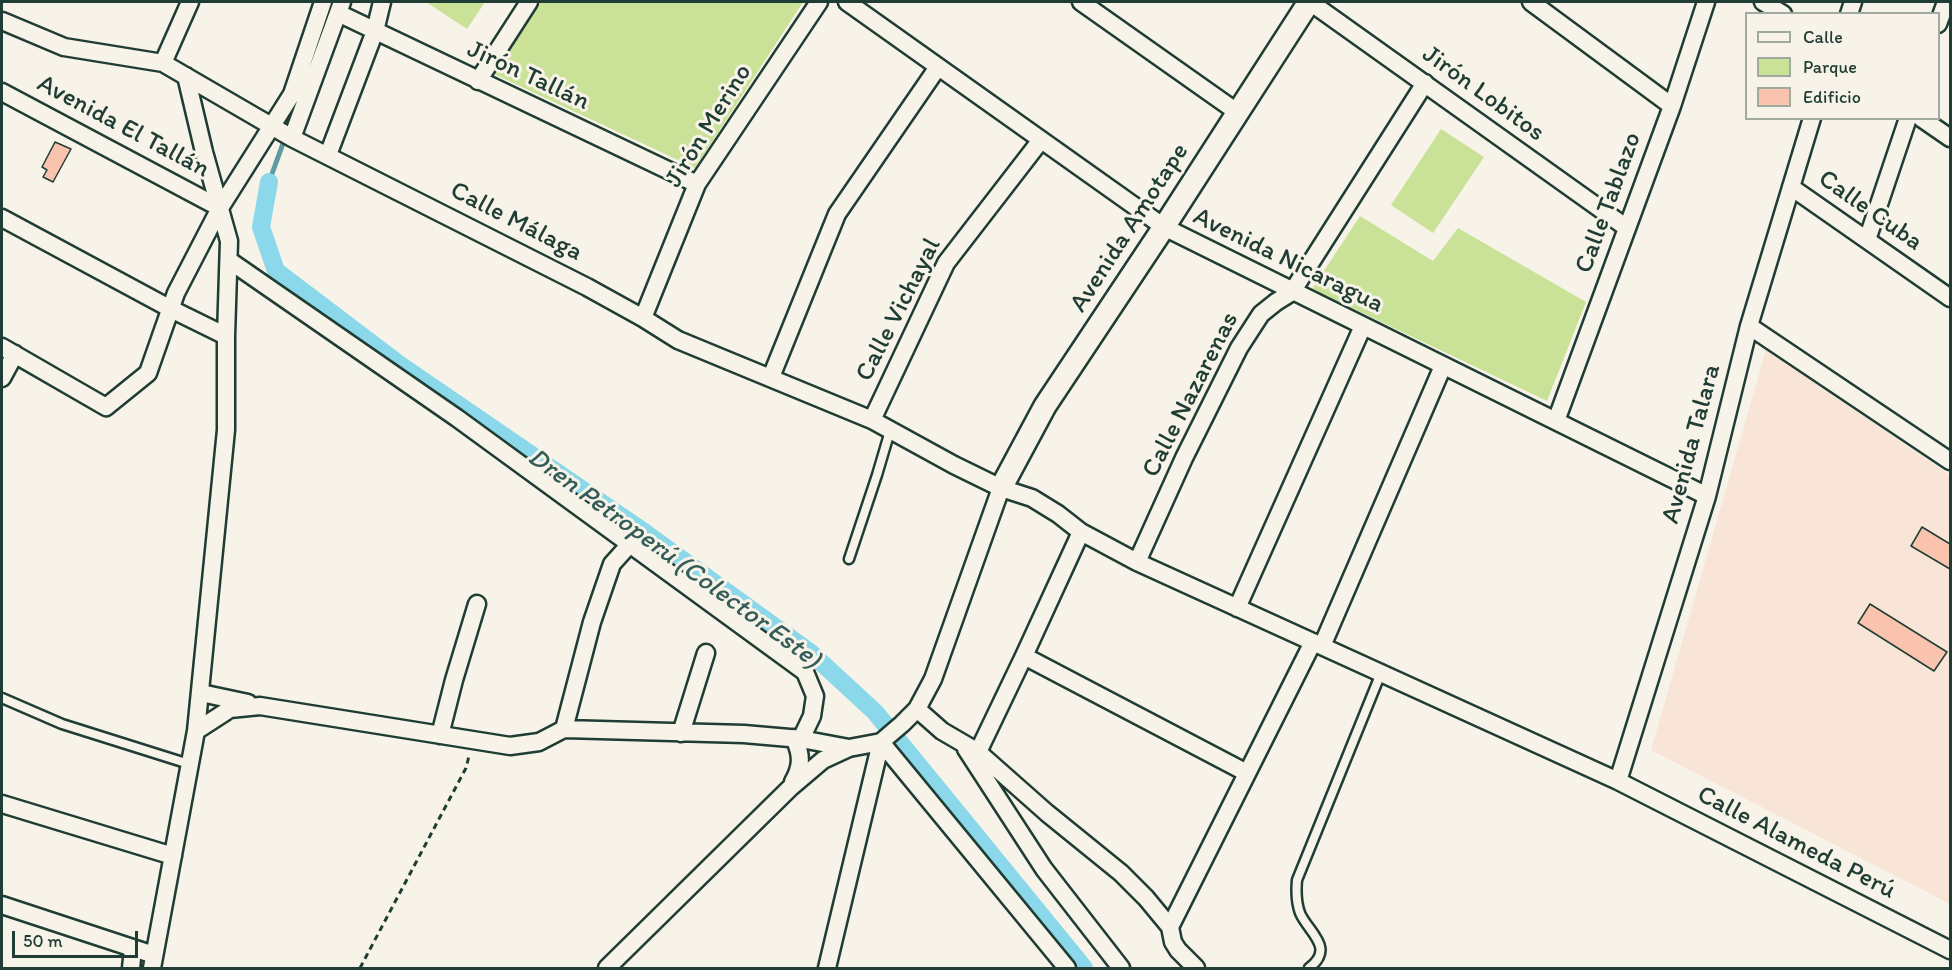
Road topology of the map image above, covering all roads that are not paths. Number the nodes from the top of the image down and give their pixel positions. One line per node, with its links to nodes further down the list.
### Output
1 (190, 2): 18 (street)
2 (323, 2): 29 (street)
3 (382, 2): 17 (street)
4 (529, 2): 21 (street)
5 (819, 2): 34 (street, Jirón Merino)
6 (847, 2): 19 (street, Avenida Nicaragua)
7 (1081, 2): 25 (street)
8 (1309, 2): 22 (street, Jirón Lobitos); 25 (street, Avenida Amotape)
9 (1531, 2): 24 (street)
10 (1706, 2): 24 (street, Calle Tablazo)
11 (1763, 2): 14 (street)
12 (1946, 2): 15 (street)
13 (340, 7): 17 (street, Jirón Tallán); 30 (street)
14 (1780, 12)
15 (1940, 18)
16 (2, 21): 18 (street, Calle Málaga)
17 (375, 31): 21 (street, Jirón Tallán); 33 (street)
18 (163, 63): 20 (street, Calle Málaga)
19 (938, 67): 32 (street, Avenida Nicaragua); 51 (street)
20 (186, 76): 29 (street, Calle Málaga); 36 (street)
21 (478, 81): 34 (street, Jirón Tallán)
22 (1425, 83): 39 (street, Jirón Lobitos); 42 (street, Calle Nazarenas)
23 (2, 92): 36 (street, Avenida El Tallán)
24 (1672, 106): 39 (street, Calle Tablazo)
25 (1237, 112): 38 (street, Avenida Amotape)
26 (1811, 120): 35 (street, Avenida Talara)
27 (1907, 120): 40 (street)
28 (1924, 120): 31 (street)
29 (273, 126): 30 (street, Calle Málaga); 36 (street)
30 (292, 138): 33 (street, Calle Málaga)
31 (1950, 138)
32 (1041, 140): 38 (street, Avenida Nicaragua); 53 (street, Calle Vichayal)
33 (328, 155): 45 (street, Calle Málaga)
34 (697, 184): 45 (street, Jirón Merino)
35 (1791, 187): 40 (street, Calle Cuba); 47 (street, Avenida Talara)
36 (220, 208): 41 (street); 44 (street)
37 (2, 218): 44 (street)
38 (1164, 227): 42 (street, Avenida Nicaragua); 57 (street, Avenida Amotape)
39 (1627, 228): 54 (street, Calle Tablazo)
40 (1867, 240): 43 (street, Calle Cuba)
41 (230, 261): 48 (street); 60 (street)
42 (1292, 292): 46 (street, Avenida Nicaragua); 62 (street, Calle Nazarenas)
43 (1950, 298)
44 (171, 309): 48 (street); 49 (street)
45 (643, 318): 51 (street, Calle Málaga)
46 (1362, 326): 50 (street, Avenida Nicaragua); 64 (street)
47 (1749, 326): 56 (street); 58 (street, Avenida Talara)
48 (226, 336): 69 (street)
49 (8, 350): 52 (street)
50 (1443, 366): 54 (street, Avenida Nicaragua); 65 (street)
51 (771, 377): 53 (street, Calle Málaga)
52 (2, 378)
53 (872, 420): 55 (street, Calle Málaga)
54 (1556, 421): 58 (street, Avenida Nicaragua)
55 (890, 432): 57 (street, Calle Málaga); 61 (lane)
56 (1950, 461)
57 (1001, 488): 59 (street, Calle Málaga); 72 (street)
58 (1707, 496): 84 (street, Avenida Talara)
59 (1081, 532): 62 (street, Calle Málaga); 67 (street)
60 (630, 544): 73 (street); 77 (street)
61 (849, 559)
62 (1137, 562): 64 (street, Calle Málaga)
63 (477, 604): 76 (street)
64 (1237, 608): 65 (street, Calle Málaga)
65 (1317, 644): 68 (street, Calle Alameda Perú); 83 (street)
66 (706, 653): 75 (street)
67 (1024, 656): 81 (street); 83 (street)
68 (1381, 673): 84 (street, Calle Alameda Perú); 99 (lane)
69 (201, 693): 71 (street); 74 (street)
70 (2, 698): 82 (lane)
71 (260, 706): 74 (street); 76 (street)
72 (917, 709): 78 (street); 79 (street)
73 (564, 729): 75 (street); 76 (street)
74 (196, 731): 82 (street)
75 (681, 733): 77 (street)
76 (440, 735)
77 (798, 738): 80 (street); 85 (street)
78 (881, 742): 80 (street); 95 (street); 96 (street)
79 (963, 743): 81 (street); 97 (street)
80 (849, 748): 85 (street)
81 (978, 752): 89 (street)
82 (189, 764): 87 (street)
83 (1247, 773): 89 (street)
84 (1618, 781): 91 (street, Calle Alameda Perú)
85 (790, 788): 94 (street)
86 (2, 804): 87 (street)
87 (173, 856): 92 (street)
88 (2, 905): 90 (street)
89 (1170, 927): 98 (street)
90 (133, 948): 92 (street); 93 (street)
91 (1950, 950)
92 (153, 962)
93 (131, 969)
94 (607, 969)
95 (827, 969)
96 (1067, 969)
97 (1120, 969)
98 (1196, 969)
99 (1310, 969)

